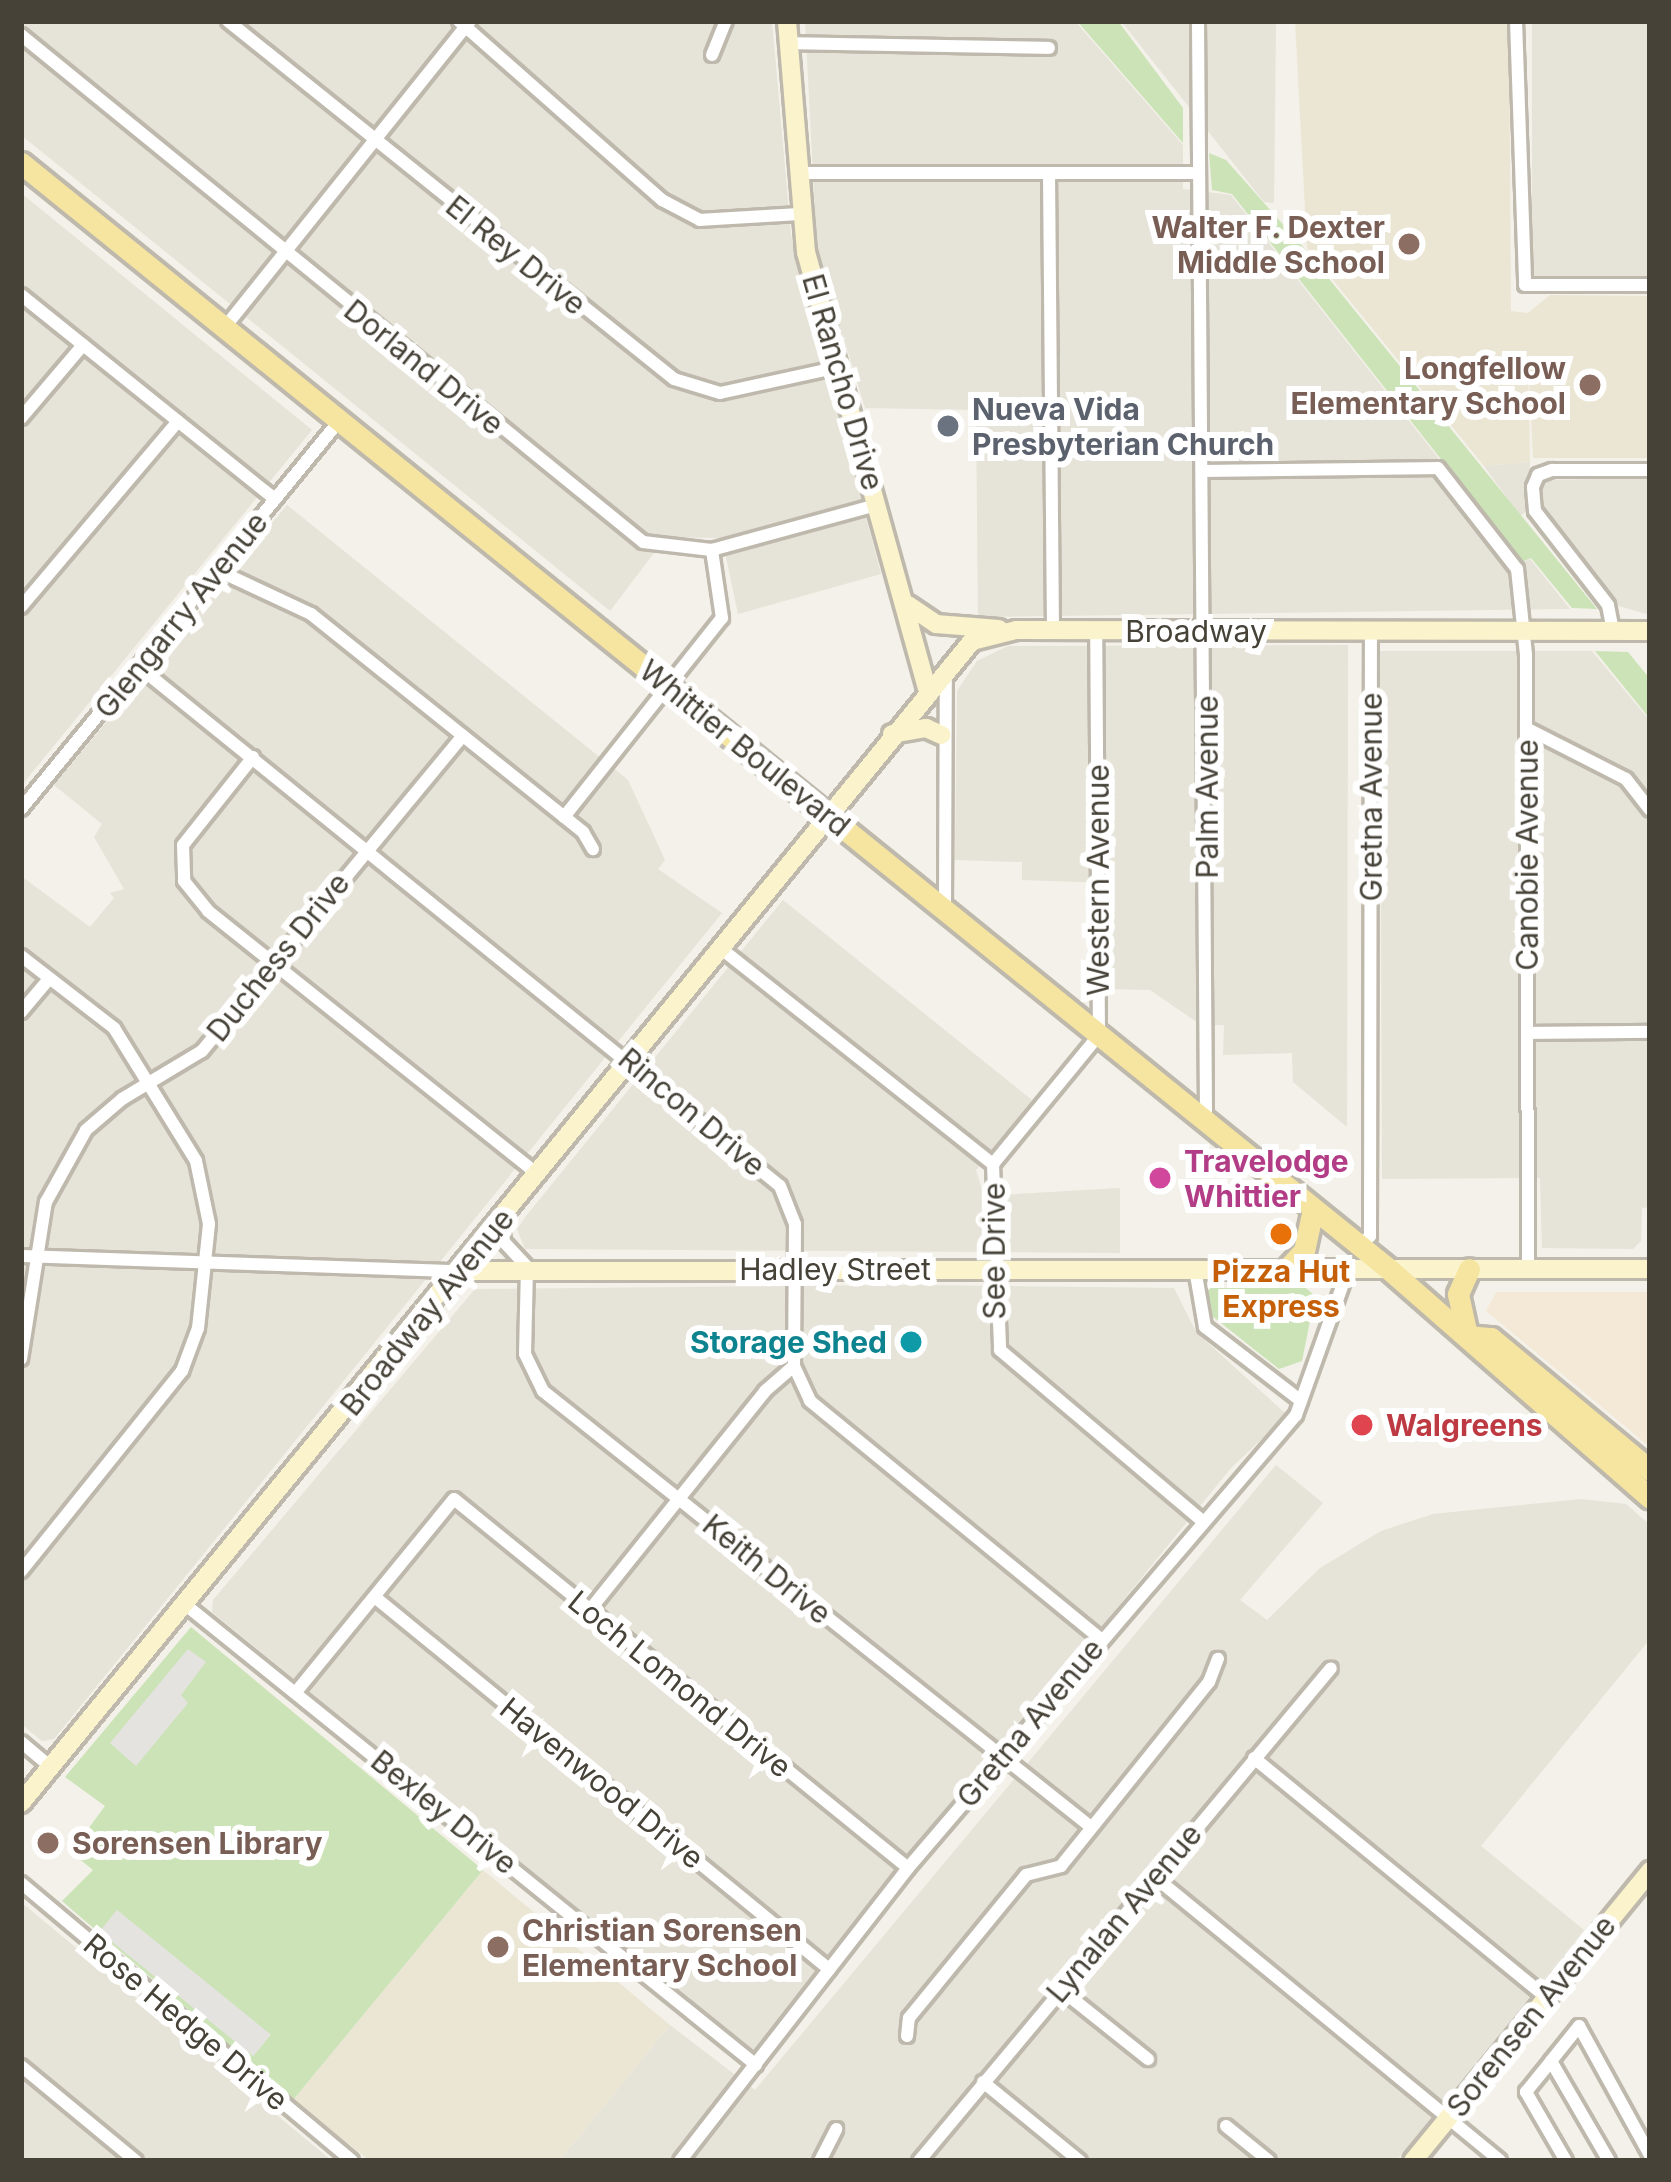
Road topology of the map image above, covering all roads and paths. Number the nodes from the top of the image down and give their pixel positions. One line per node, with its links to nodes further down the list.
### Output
1 (228, 21): 11 (street, El Rey Drive)
2 (726, 21): 10 (street)
3 (787, 21): 8 (street, El Rancho Drive)
4 (1198, 21): 15 (street, Palm Avenue)
5 (1516, 21): 18 (street)
6 (465, 23): 11 (street); 16 (street)
7 (21, 35): 17 (street, Dorland Drive)
8 (789, 43): 9 (street); 13 (street, El Rancho Drive)
9 (1049, 48)
10 (712, 55)
11 (376, 141): 17 (street); 22 (street, El Rey Drive)
12 (21, 163): 20 (main road, Whittier Boulevard)
13 (798, 173): 14 (street); 16 (street, El Rancho Drive)
14 (1049, 173): 15 (street); 35 (street)
15 (1198, 173): 27 (street, Palm Avenue)
16 (802, 214): 22 (street, El Rancho Drive)
17 (281, 252): 20 (street); 30 (street, Dorland Drive)
18 (1650, 285)
19 (21, 295): 21 (street)
20 (225, 326): 24 (main road, Whittier Boulevard)
21 (83, 345): 23 (street); 25 (street)
22 (839, 367): 29 (street, El Rancho Drive)
23 (21, 418)
24 (340, 420): 28 (street, Glengarry Avenue); 44 (main road, Whittier Boulevard)
25 (178, 422): 28 (street); 33 (street)
26 (1650, 470): 40 (street)
27 (1207, 471): 37 (street, Palm Avenue); 39 (street, Canobie Avenue)
28 (275, 500): 31 (street, Glengarry Avenue)
29 (878, 505): 30 (street, Dorland Drive); 32 (street, El Rancho Drive)
30 (712, 550): 44 (street)
31 (217, 570): 43 (street, Glengarry Avenue); 49 (street)
32 (904, 602): 34 (street); 45 (street, El Rancho Drive)
33 (21, 607)
34 (1016, 630): 35 (street, Broadway); 42 (street, Broadway)
35 (1053, 630): 36 (street, Broadway)
36 (1096, 630): 37 (street, Broadway); 65 (street, Western Avenue)
37 (1208, 631): 38 (street, Broadway); 68 (street, Palm Avenue)
38 (1371, 631): 39 (street, Broadway); 73 (street, Gretna Avenue)
39 (1522, 631): 40 (street, Broadway); 46 (street, Canobie Avenue)
40 (1613, 631): 41 (street, Broadway)
41 (1650, 631)
42 (950, 660): 45 (street, Broadway); 48 (street, El Rancho Drive)
43 (138, 666): 50 (street, Rincon Drive); 51 (street, Glengarry Avenue)
44 (669, 686): 53 (street); 54 (main road, Whittier Boulevard)
45 (927, 687): 47 (street, Broadway); 48 (street, El Rancho Drive)
46 (1526, 728): 52 (street); 64 (street, Canobie Avenue)
47 (892, 734): 48 (street); 54 (street, Broadway)
48 (942, 735): 57 (street, El Rancho Drive)
49 (463, 736): 53 (street); 55 (street, Duchess Drive)
50 (253, 757): 55 (street, Rincon Drive); 60 (street)
51 (21, 809)
52 (1650, 810)
53 (564, 817): 56 (street)
54 (829, 817): 57 (main road, Whittier Boulevard); 58 (street, Broadway Avenue)
55 (366, 849): 60 (street, Duchess Drive); 66 (street, Rincon Drive)
56 (593, 849)
57 (945, 908): 65 (main road, Whittier Boulevard)
58 (719, 947): 66 (street, Broadway Avenue); 69 (street, See Drive)
59 (21, 956): 61 (street)
60 (274, 964): 67 (street, Duchess Drive); 70 (street)
61 (49, 979): 62 (street); 67 (street)
62 (21, 1012)
63 (1650, 1032): 64 (street)
64 (1527, 1033): 81 (street, Canobie Avenue)
65 (1099, 1035): 68 (main road, Whittier Boulevard); 69 (street, Western Avenue)
66 (632, 1060): 70 (street, Broadway Avenue); 79 (street, Rincon Drive)
67 (149, 1082): 75 (street, Duchess Drive); 76 (street)
68 (1206, 1121): 71 (main road, Whittier Boulevard)
69 (993, 1164): 82 (street, See Drive)
70 (539, 1175): 72 (street, Broadway Avenue)
71 (1313, 1209): 73 (main road, Whittier Boulevard); 84 (main road)
72 (502, 1220): 77 (street); 86 (street, Broadway Avenue)
73 (1359, 1246): 87 (main road, Whittier Boulevard)
74 (21, 1256): 75 (street, Hadley Street)
75 (38, 1256): 76 (street, Hadley Street); 89 (street, Duchess Drive)
76 (208, 1261): 86 (street, Hadley Street); 100 (street)
77 (527, 1267): 79 (street, Hadley Street); 86 (street, Hadley Street); 97 (street, Keith Drive)
78 (1650, 1267): 81 (street, Hadley Street)
79 (794, 1269): 82 (street, Hadley Street); 90 (street, Rincon Drive)
80 (1468, 1269): 81 (street, Hadley Street); 87 (street, Hadley Street); 88 (main road)
81 (1528, 1269)
82 (994, 1270): 83 (street, Hadley Street); 99 (street, See Drive)
83 (1195, 1270): 84 (street, Hadley Street); 93 (street)
84 (1286, 1270): 85 (street, Hadley Street)
85 (1348, 1270): 87 (street, Hadley Street); 93 (street, Gretna Avenue)
86 (461, 1271): 102 (street, Broadway Avenue)
87 (1391, 1271): 88 (main road, Whittier Boulevard)
88 (1467, 1336): 91 (main road, Whittier Boulevard); 92 (main road, Whittier Boulevard)
89 (21, 1359)
90 (794, 1366): 97 (street); 104 (street)
91 (1502, 1374): 92 (main road); 95 (main road, Whittier Boulevard)
92 (1548, 1385): 94 (main road, Whittier Boulevard)
93 (1301, 1401): 99 (street, Gretna Avenue)
94 (1650, 1470)
95 (1621, 1474): 96 (main road); 98 (main road, Whittier Boulevard)
96 (1650, 1483)
97 (678, 1498): 103 (street); 109 (street, Keith Drive)
98 (1650, 1498)
99 (1201, 1520): 104 (street, Gretna Avenue)
100 (21, 1571)
101 (376, 1598): 103 (street, Loch Lomond Drive); 107 (street); 118 (street, Havenwood Drive)
102 (187, 1606): 107 (street, Bexley Drive); 111 (street, Broadway Avenue)
103 (590, 1611): 114 (street, Loch Lomond Drive)
104 (1100, 1639): 109 (street, Gretna Avenue)
105 (1218, 1659): 113 (street)
106 (1330, 1668): 110 (street, Lynalan Avenue)
107 (296, 1692): 124 (street, Bexley Drive)
108 (21, 1742): 111 (street)
109 (1004, 1758): 113 (street, Keith Drive); 114 (street, Gretna Avenue)
110 (1254, 1758): 116 (street, Lynalan Avenue); 120 (street)
111 (50, 1766): 112 (street, Broadway Avenue)
112 (21, 1803)
113 (1091, 1827): 121 (street)
114 (908, 1868): 118 (street, Gretna Avenue)
115 (1650, 1871): 120 (street, Sorensen Avenue)
116 (1156, 1878): 119 (street, Lynalan Avenue); 127 (street)
117 (21, 1883): 132 (street, Rose Hedge Drive)
118 (829, 1969): 124 (street, Gretna Avenue)
119 (1059, 1988): 122 (street); 126 (street, Lynalan Avenue)
120 (1546, 1997): 127 (street, Sorensen Avenue)
121 (907, 2036)
122 (1148, 2059)
123 (1550, 2061): 130 (street); 140 (street); 141 (street)
124 (756, 2065): 133 (street, Gretna Avenue)
125 (21, 2066): 131 (street)
126 (983, 2082): 135 (street, Lynalan Avenue); 136 (street)
127 (1449, 2116): 138 (street, Sorensen Avenue); 139 (street)
128 (1226, 2126): 137 (street)
129 (836, 2129): 134 (street)
130 (1650, 2155)
131 (136, 2161)
132 (352, 2161)
133 (680, 2161)
134 (820, 2161)
135 (919, 2161)
136 (1080, 2161)
137 (1269, 2161)
138 (1413, 2161)
139 (1500, 2161)
140 (1565, 2161)
141 (1609, 2161)

